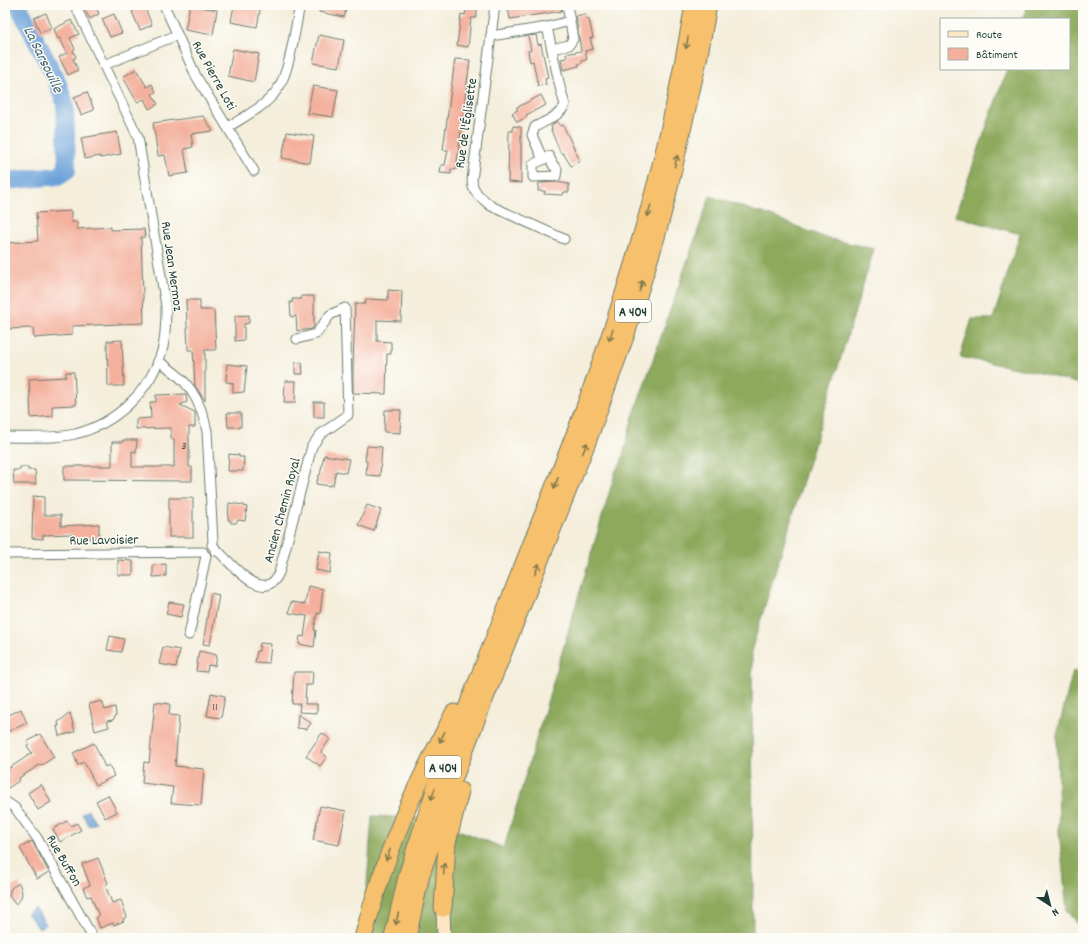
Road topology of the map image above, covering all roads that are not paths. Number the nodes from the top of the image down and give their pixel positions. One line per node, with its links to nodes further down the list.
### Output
1 (75, 5): 13 (street, Rue Jean Mermoz)
2 (164, 5): 10 (street, Rue Pierre Loti)
3 (300, 5): 14 (street, Rue Pierre Loti)
4 (495, 5): 11 (street, Rue de l'Églisette)
5 (567, 5): 8 (street)
6 (694, 5): 24 (highway, A 404, one-way to 24)
7 (708, 5): 24 (highway, A 404, one-way to 7)
8 (570, 21): 9 (street); 12 (street)
9 (547, 27): 11 (street); 12 (street)
10 (177, 35): 13 (street, Rue Pierre Loti); 14 (street, Rue Pierre Loti)
11 (491, 36): 17 (street, Rue de l'Églisette)
12 (552, 49): 15 (street)
13 (104, 65): 19 (street, Rue Jean Mermoz)
14 (228, 127): 16 (street, Rue Pierre Loti)
15 (543, 160)
16 (254, 171)
17 (564, 239)
18 (297, 339): 21 (street, Ancien Chemin Royal)
19 (158, 361): 20 (street, Rue Jean Mermoz); 21 (street)
20 (5, 437)
21 (213, 548): 23 (street)
22 (5, 554): 23 (street, Rue Lavoisier)
23 (204, 554): 25 (street)
24 (516, 603): 27 (highway, one-way to 24); 29 (highway, one-way to 29); 30 (highway, A 404, one-way to 30); 31 (highway, A 404)
25 (189, 635)
26 (5, 801): 28 (street, Rue Buffon)
27 (443, 908): 32 (main road)
28 (93, 938)
29 (363, 938)
30 (393, 938)
31 (407, 938)
32 (444, 938)

